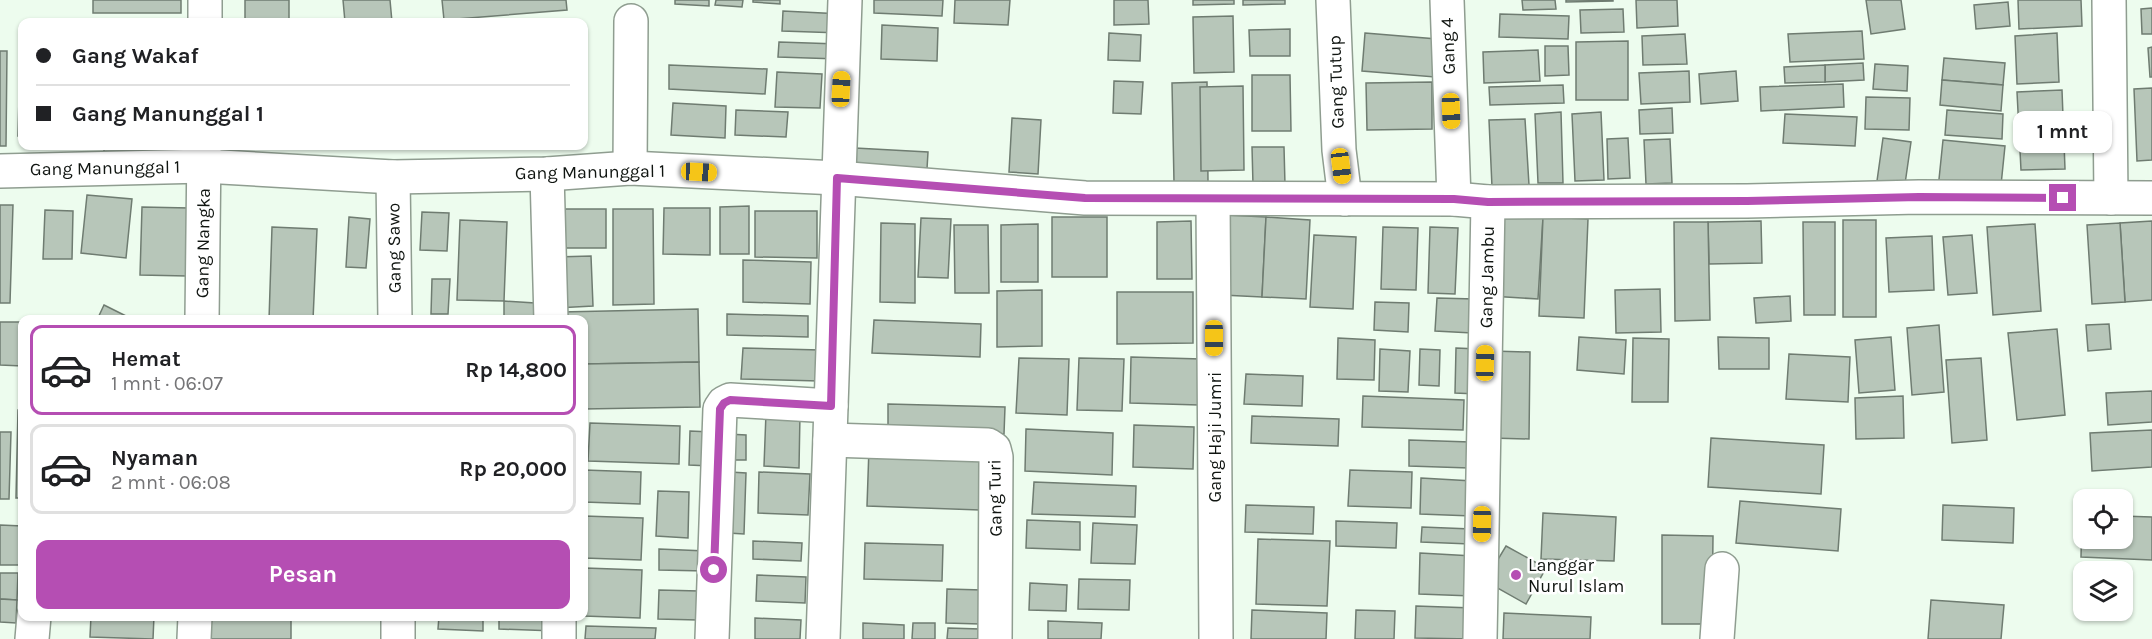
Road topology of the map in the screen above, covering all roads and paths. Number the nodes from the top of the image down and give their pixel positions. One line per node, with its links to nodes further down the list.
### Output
1 (205, 0): 6 (street)
2 (844, 0): 13 (street)
3 (1334, 0): 17 (street, Gang Tutup)
4 (1447, 0): 18 (street, Gang 4)
5 (2109, 0): 14 (street)
6 (205, 18)
7 (631, 21): 9 (street)
8 (204, 156): 10 (street, Gang Manunggal 1); 12 (street, Gang Manunggal 1); 20 (street, Gang Nangka)
9 (630, 168): 11 (street, Gang Manunggal 1); 13 (street, Gang Manunggal 1)
10 (0, 171)
11 (547, 174): 12 (street, Gang Manunggal 1); 22 (street)
12 (393, 177): 21 (street, Gang Sawo)
13 (837, 178): 16 (street, Gang Manunggal 1); 23 (street)
14 (2111, 198): 15 (street, Gang Manunggal 1); 19 (street, Gang Manunggal 1)
15 (2152, 198)
16 (1213, 199): 17 (street, Gang Manunggal 1); 37 (street, Gang Haji Jumri)
17 (1345, 199): 18 (street, Gang Manunggal 1)
18 (1454, 199): 19 (street, Gang Manunggal 1)
19 (1488, 202): 38 (street, Gang Jambu)
20 (202, 315)
21 (395, 315)
22 (551, 315)
23 (831, 406): 24 (street); 34 (street)
24 (830, 440): 35 (street); 36 (street, Gang Turi)
25 (1722, 569): 39 (street)
26 (34, 621): 30 (street)
27 (195, 621): 31 (street)
28 (398, 621): 32 (street)
29 (559, 621): 33 (street)
30 (32, 639)
31 (194, 639)
32 (398, 639)
33 (559, 639)
34 (712, 639)
35 (823, 639)
36 (995, 639)
37 (1216, 639)
38 (1480, 639)
39 (1717, 639)

